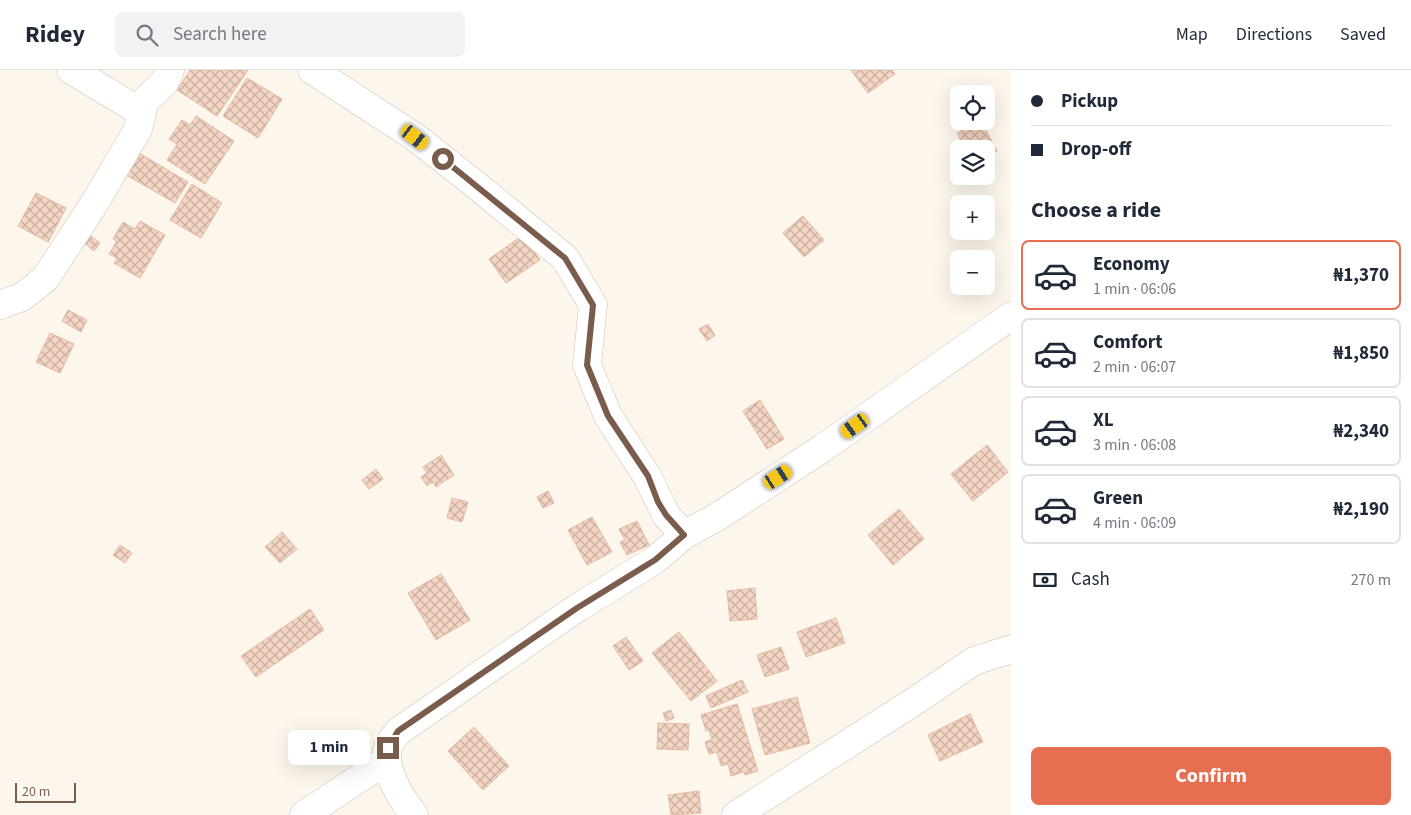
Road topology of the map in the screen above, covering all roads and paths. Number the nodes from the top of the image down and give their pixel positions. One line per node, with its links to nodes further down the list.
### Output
1 (71, 70): 4 (street)
2 (170, 70): 4 (street)
3 (312, 70): 7 (street)
4 (141, 112): 5 (street)
5 (0, 305)
6 (1011, 316): 7 (street)
7 (684, 535): 9 (street)
8 (1011, 649): 12 (street)
9 (387, 760): 10 (street); 11 (street)
10 (304, 815)
11 (414, 815)
12 (736, 815)

